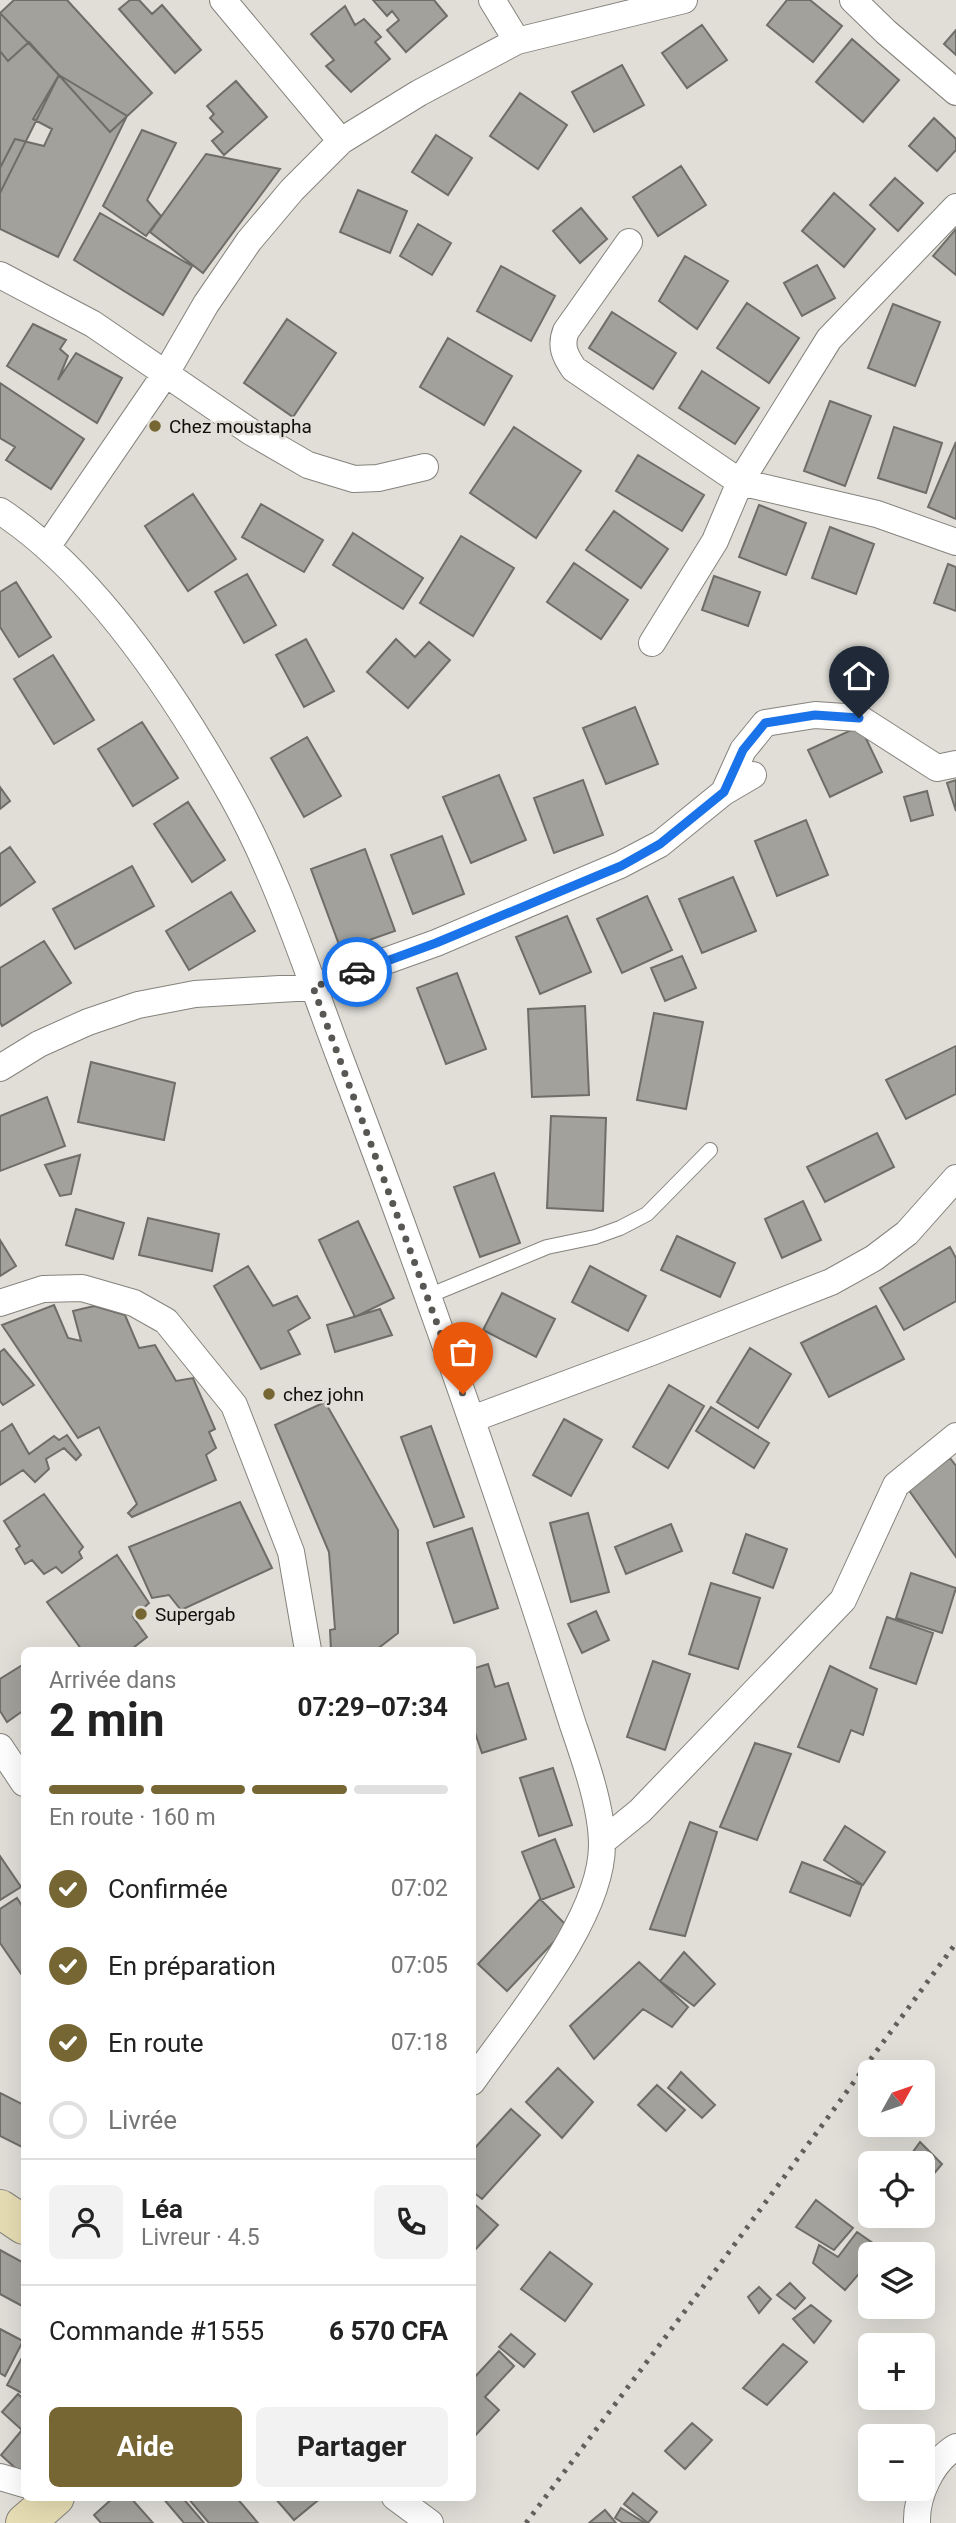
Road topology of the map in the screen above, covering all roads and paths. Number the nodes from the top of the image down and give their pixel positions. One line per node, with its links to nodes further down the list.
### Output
1 (223, 0): 7 (street)
2 (492, 0): 5 (street)
3 (684, 0): 5 (street)
4 (853, 0): 6 (street)
5 (517, 41): 7 (street)
6 (956, 92)
7 (341, 141): 11 (street)
8 (956, 207): 13 (street)
9 (629, 242): 13 (street)
10 (0, 275): 11 (street)
11 (166, 373): 12 (street); 16 (street)
12 (425, 467)
13 (740, 482): 15 (street); 17 (street)
14 (0, 511): 16 (street)
15 (956, 542)
16 (47, 547): 21 (street)
17 (652, 643)
18 (956, 764): 20 (street)
19 (753, 775): 20 (street)
20 (724, 792): 21 (street)
21 (313, 987): 22 (street); 25 (street)
22 (0, 1068)
23 (710, 1150): 25 (lane)
24 (956, 1178): 27 (street)
25 (428, 1296): 27 (street)
26 (0, 1303): 29 (street)
27 (472, 1419): 32 (street)
28 (956, 1436): 32 (street)
29 (307, 1647)
30 (0, 1747): 31 (street)
31 (21, 1778)
32 (602, 1842): 33 (street)
33 (476, 2076)
34 (0, 2209): 35 (street)
35 (21, 2223)
36 (956, 2447): 41 (street)
37 (0, 2477): 38 (street)
38 (21, 2496)
39 (400, 2501): 40 (street)
40 (430, 2523)
41 (917, 2523)

